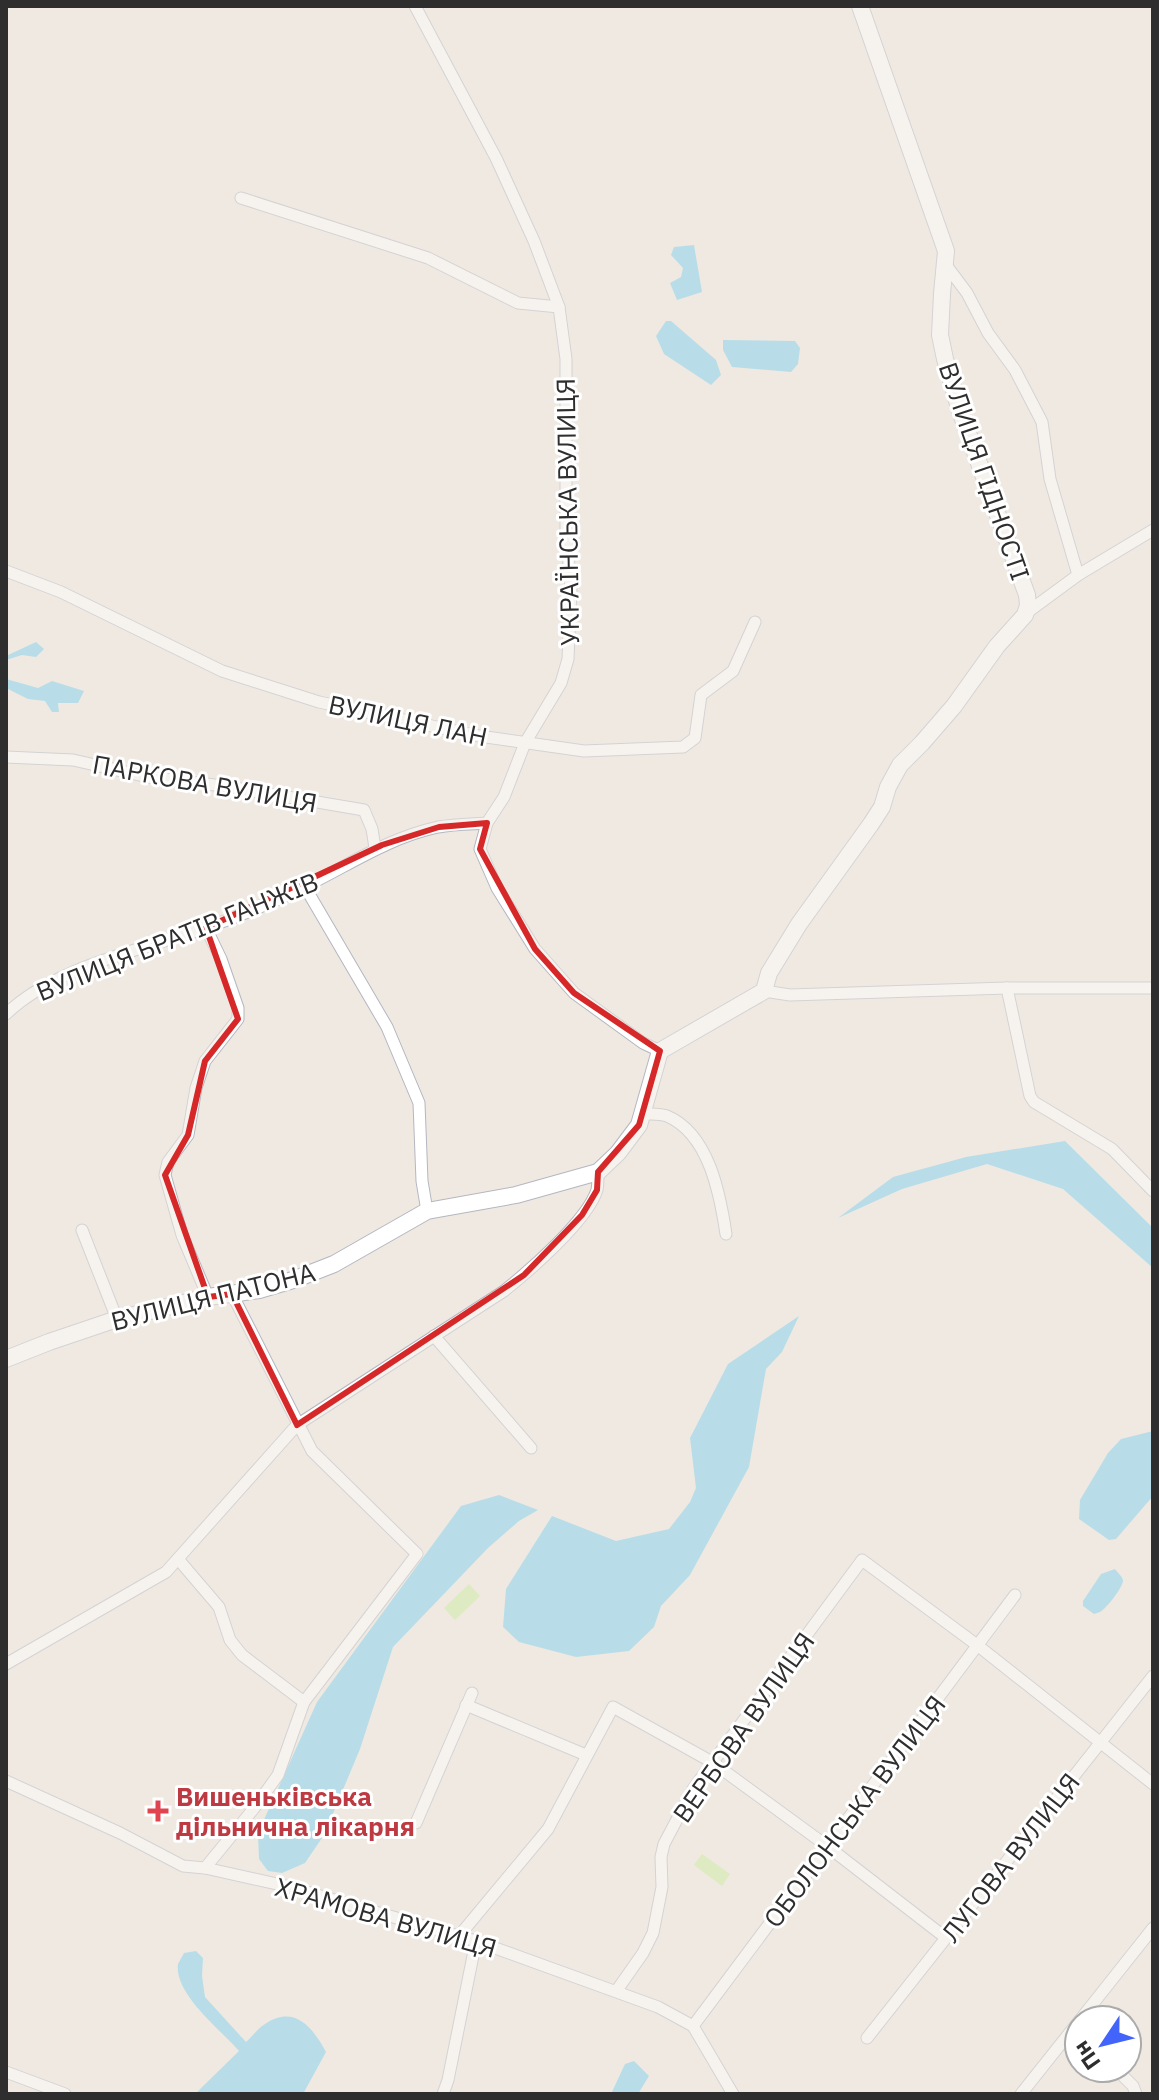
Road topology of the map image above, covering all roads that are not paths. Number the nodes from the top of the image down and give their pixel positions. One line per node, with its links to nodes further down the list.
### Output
1 (415, 6): 5 (street, УКРАЇНСЬКА ВУЛИЦЯ)
2 (860, 6): 4 (street, ВУЛИЦЯ ГІДНОСТІ)
3 (241, 198): 5 (street)
4 (946, 265): 8 (street); 9 (street, ВУЛИЦЯ ГІДНОСТІ)
5 (559, 307): 11 (street, УКРАЇНСЬКА ВУЛИЦЯ)
6 (1153, 530): 8 (street, ВУЛИЦЯ ГІДНОСТІ)
7 (6, 571): 11 (street, ВУЛИЦЯ ЛАН)
8 (1078, 575): 9 (street, ВУЛИЦЯ ГІДНОСТІ)
9 (1025, 615): 19 (street, ВУЛИЦЯ ГІДНОСТІ)
10 (755, 622): 11 (street, ВУЛИЦЯ ЛАН)
11 (525, 743): 13 (street, УКРАЇНСЬКА ВУЛИЦЯ)
12 (6, 757): 14 (street, ПАРКОВА ВУЛИЦЯ)
13 (487, 823): 14 (street, ВУЛИЦЯ БРАТІВ ГАНЖІВ); 21 (street, УКРАЇНСЬКА ВУЛИЦЯ)
14 (375, 848): 15 (street, ВУЛИЦЯ БРАТІВ ГАНЖІВ)
15 (305, 887): 16 (street, ВУЛИЦЯ БРАТІВ ГАНЖІВ); 25 (street)
16 (206, 928): 20 (street, ВУЛИЦЯ БРАТІВ ГАНЖІВ); 29 (street)
17 (1007, 988): 18 (street); 19 (street); 24 (street)
18 (1153, 988)
19 (764, 991): 21 (street)
20 (6, 1014)
21 (660, 1051): 22 (street)
22 (643, 1114): 23 (street); 27 (street)
23 (598, 1172): 25 (street, ВУЛИЦЯ ПАТОНА); 31 (street)
24 (1153, 1191)
25 (427, 1211): 28 (street, ВУЛИЦЯ ПАТОНА)
26 (82, 1230): 30 (street)
27 (726, 1234)
28 (232, 1294): 29 (street, ВУЛИЦЯ ПАТОНА); 33 (street)
29 (208, 1297): 30 (street, ВУЛИЦЯ ПАТОНА)
30 (117, 1319): 32 (street, ВУЛИЦЯ ПАТОНА)
31 (434, 1336): 33 (street); 34 (street)
32 (6, 1359)
33 (297, 1425): 35 (street); 41 (street)
34 (531, 1448)
35 (178, 1559): 38 (street); 41 (street)
36 (1015, 1595): 37 (street, ОБОЛОНСЬКА ВУЛИЦЯ)
37 (977, 1645): 43 (street); 45 (street, ВЕРБОВА ВУЛИЦЯ); 49 (street, ОБОЛОНСЬКА ВУЛИЦЯ)
38 (6, 1664)
39 (1153, 1676): 43 (street, ЛУГОВА ВУЛИЦЯ)
40 (472, 1693): 42 (street)
41 (304, 1702): 50 (street)
42 (466, 1705): 44 (street); 48 (street)
43 (1099, 1743): 47 (street); 53 (street, ЛУГОВА ВУЛИЦЯ)
44 (586, 1755): 45 (street); 52 (street)
45 (712, 1762): 49 (street); 55 (street, ВЕРБОВА ВУЛИЦЯ)
46 (6, 1781): 50 (street, ХРАМОВА ВУЛИЦЯ)
47 (1153, 1784)
48 (416, 1823)
49 (827, 1846): 53 (street); 57 (street, ОБОЛОНСЬКА ВУЛИЦЯ)
50 (205, 1868): 52 (street, ХРАМОВА ВУЛИЦЯ)
51 (1153, 1928): 56 (street)
52 (459, 1936): 54 (street, ХРАМОВА ВУЛИЦЯ)
53 (946, 1938): 58 (street, ЛУГОВА ВУЛИЦЯ)
54 (476, 1941): 55 (street, ХРАМОВА ВУЛИЦЯ); 62 (street)
55 (617, 1990): 57 (street, ХРАМОВА ВУЛИЦЯ)
56 (1092, 2004)
57 (693, 2026): 63 (street)
58 (867, 2038)
59 (1063, 2048): 64 (street)
60 (6, 2072): 61 (street)
61 (65, 2094)
62 (443, 2094)
63 (733, 2094)
64 (1021, 2094)

